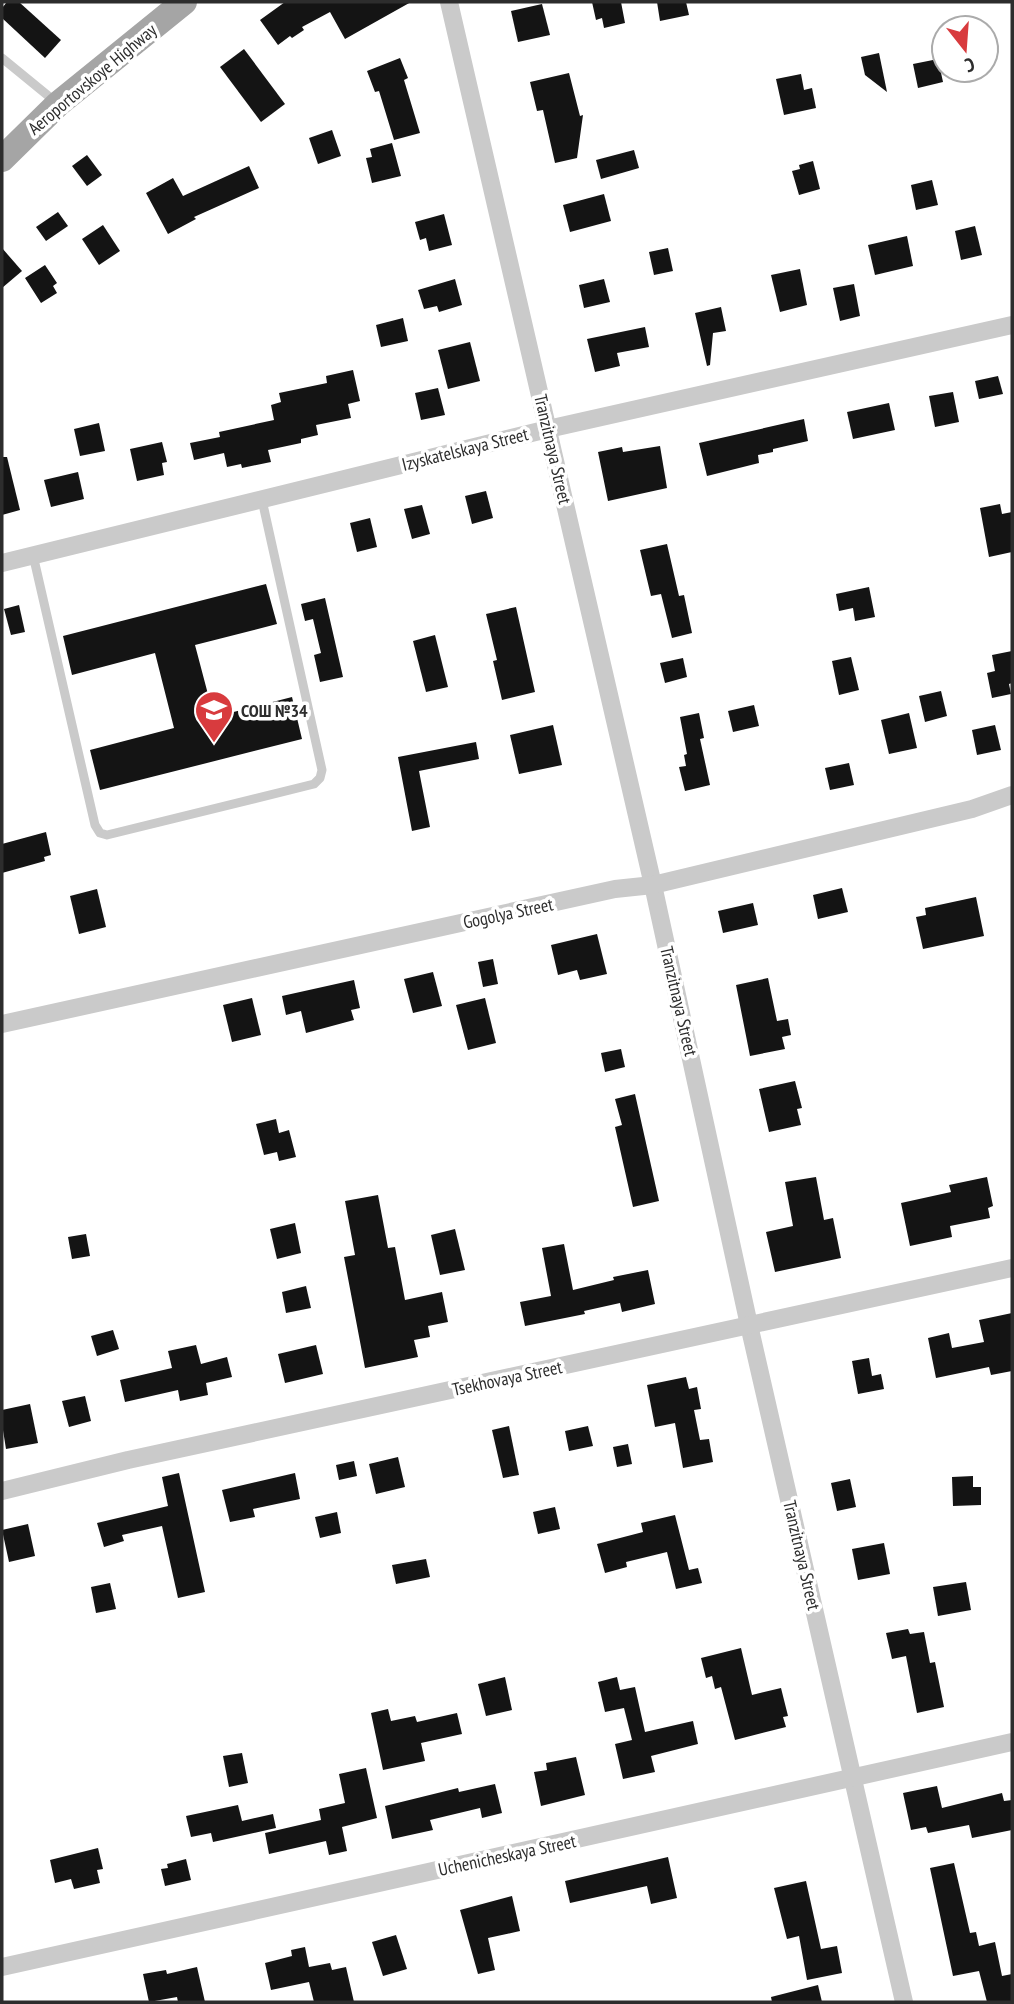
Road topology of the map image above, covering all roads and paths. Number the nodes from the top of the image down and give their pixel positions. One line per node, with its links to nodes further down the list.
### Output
1 (184, 2): 4 (main road, Aeroportovskoye Highway)
2 (449, 2): 7 (street, Tranzitnaya Street)
3 (2, 58): 4 (lane)
4 (58, 104): 5 (main road, Aeroportovskoye Highway)
5 (2, 159)
6 (1012, 325): 7 (street, Izyskatelskaya Street)
7 (548, 429): 8 (street, Izyskatelskaya Street); 12 (street, Tranzitnaya Street)
8 (262, 500): 9 (street, Izyskatelskaya Street); 9 (lane)
9 (33, 555): 10 (street, Izyskatelskaya Street)
10 (2, 562)
11 (1012, 795): 12 (street, Gogolya Street)
12 (653, 885): 13 (street, Gogolya Street); 15 (street, Tranzitnaya Street)
13 (2, 1024)
14 (1012, 1268): 15 (street, Tsekhovaya Street)
15 (749, 1325): 16 (street, Tsekhovaya Street); 18 (street, Tranzitnaya Street)
16 (2, 1491)
17 (1012, 1742): 18 (street, Uchenicheskaya Street)
18 (854, 1779): 19 (street, Uchenicheskaya Street); 20 (street, Tranzitnaya Street)
19 (2, 1967)
20 (904, 2002)

